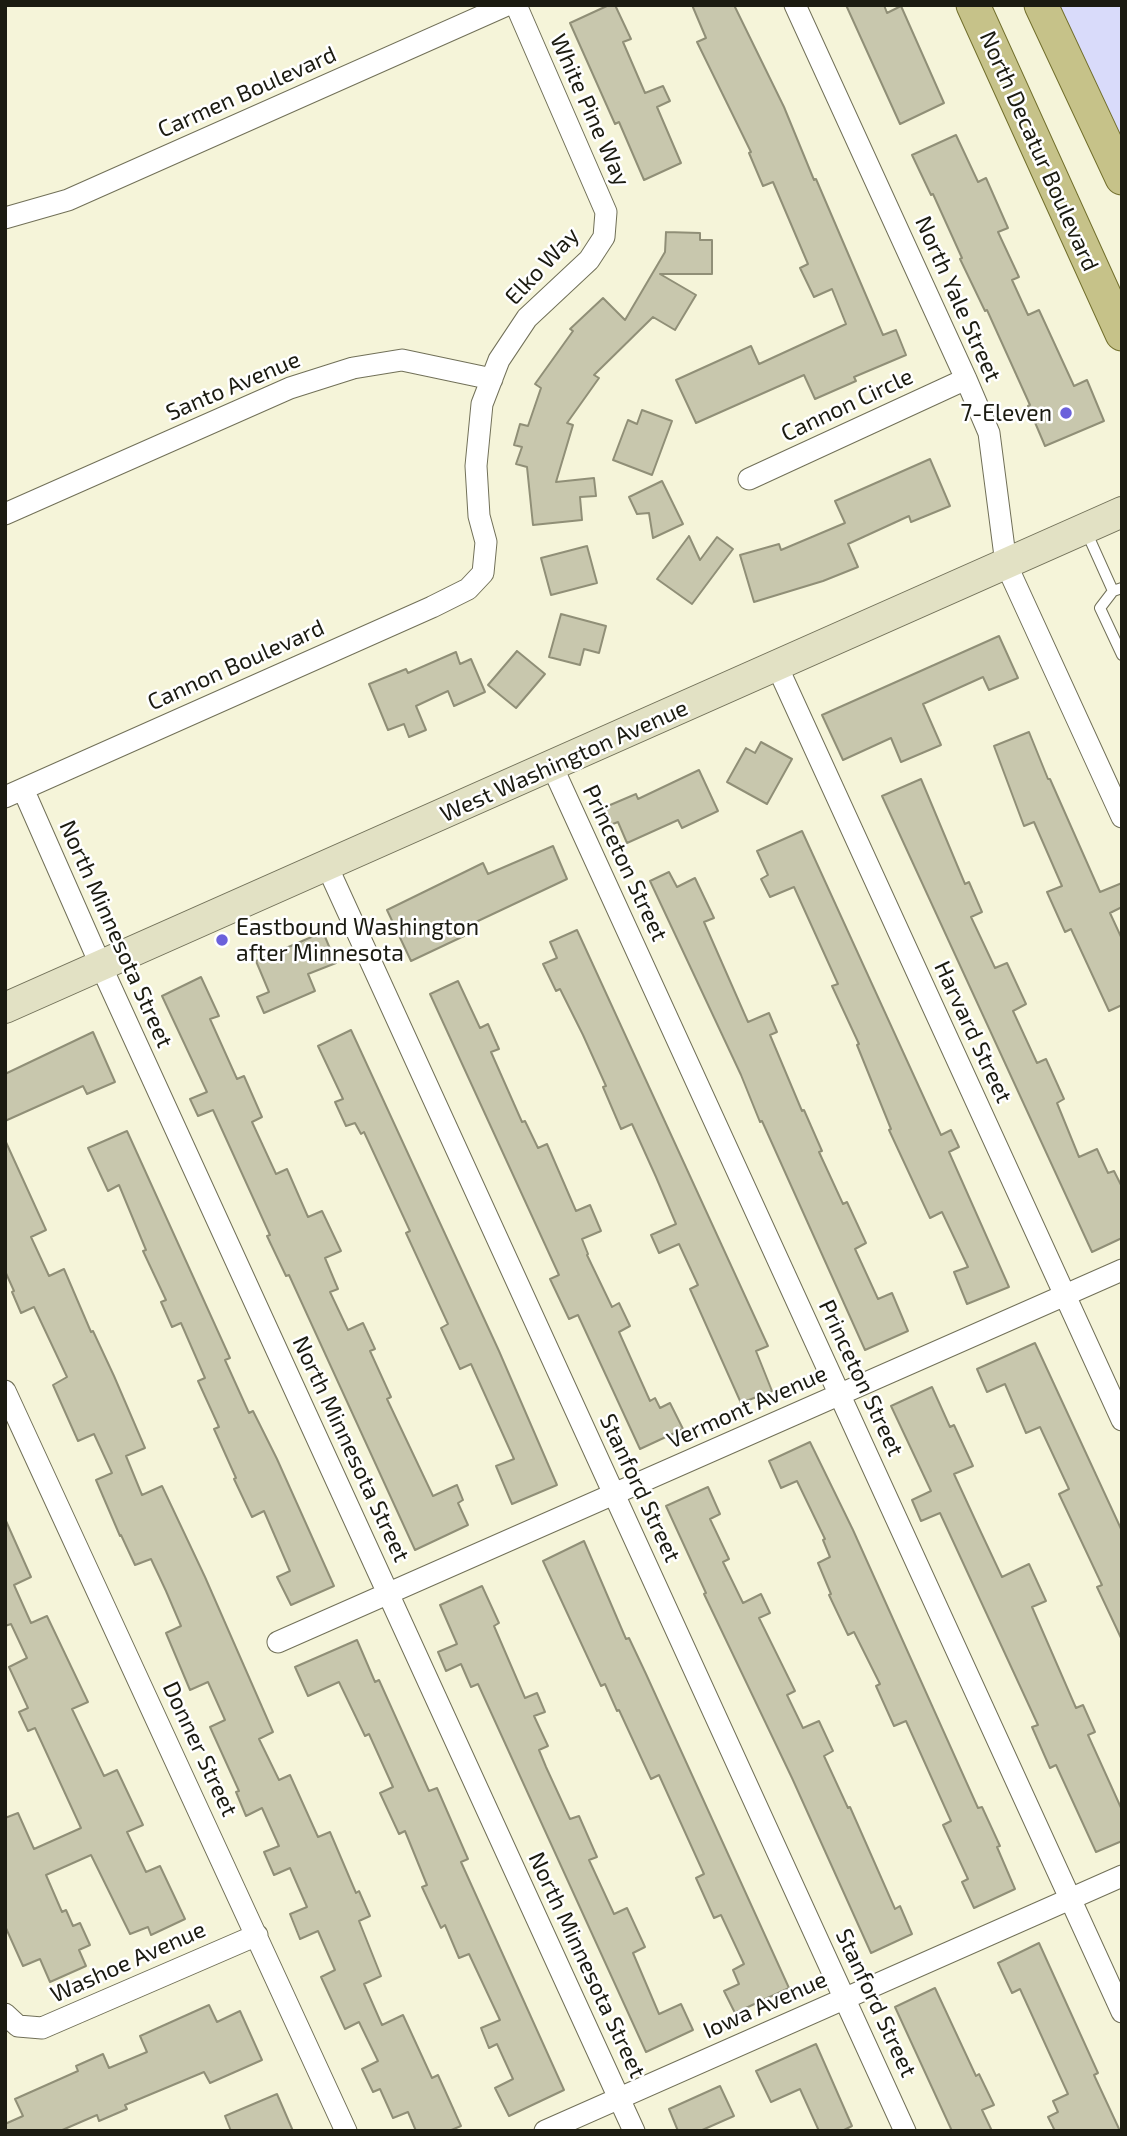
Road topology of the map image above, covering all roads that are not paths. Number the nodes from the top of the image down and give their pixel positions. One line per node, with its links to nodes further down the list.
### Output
1 (507, 5): 7 (street, Carmen Boulevard)
2 (516, 5): 8 (street, White Pine Way)
3 (795, 5): 11 (street, North Yale Street)
4 (973, 5): 9 (main road, North Decatur Boulevard)
5 (1041, 5): 6 (main road)
6 (1122, 178)
7 (5, 218)
8 (604, 237): 10 (street, Elko Way)
9 (1122, 334)
10 (492, 379): 14 (street, Santo Avenue); 17 (street, Elko Way)
11 (966, 379): 12 (street, Cannon Circle); 16 (street, North Yale Street)
12 (749, 480)
13 (1122, 512): 15 (main road, West Washington Avenue)
14 (5, 514)
15 (1084, 529): 16 (main road, West Washington Avenue); 18 (lane)
16 (1006, 564): 20 (main road, West Washington Avenue); 23 (street, North Yale Street)
17 (483, 573): 22 (street, Cannon Boulevard)
18 (1117, 590): 19 (lane)
19 (1122, 655)
20 (777, 666): 21 (main road, West Washington Avenue); 28 (street, Harvard Street)
21 (552, 766): 24 (main road, West Washington Avenue); 30 (street, Princeton Street)
22 (14, 793): 25 (street, North Minnesota Street)
23 (1122, 817)
24 (327, 866): 25 (main road, West Washington Avenue); 32 (street, Stanford Street)
25 (101, 966): 26 (main road, West Washington Avenue); 33 (street, North Minnesota Street)
26 (5, 1008)
27 (1122, 1270): 28 (street, Vermont Avenue)
28 (1065, 1296): 30 (street, Vermont Avenue); 31 (street, Harvard Street)
29 (5, 1391): 37 (street, Donner Street)
30 (840, 1395): 32 (street, Vermont Avenue); 36 (street, Princeton Street)
31 (1122, 1420)
32 (614, 1494): 33 (street, Vermont Avenue); 38 (street, Stanford Street)
33 (388, 1593): 34 (street, Vermont Avenue); 41 (street, North Minnesota Street)
34 (278, 1642)
35 (1122, 1876): 36 (street, Iowa Avenue)
36 (1070, 1899): 38 (street, Iowa Avenue); 39 (street, Princeton Street)
37 (257, 1934): 40 (street, Washoe Avenue); 42 (street, Donner Street)
38 (845, 1998): 41 (street, Iowa Avenue); 45 (street, Stanford Street)
39 (1122, 2012)
40 (12, 2020)
41 (619, 2098): 43 (street, Iowa Avenue); 44 (street, North Minnesota Street)
42 (346, 2131)
43 (545, 2131)
44 (634, 2131)
45 (905, 2131)

